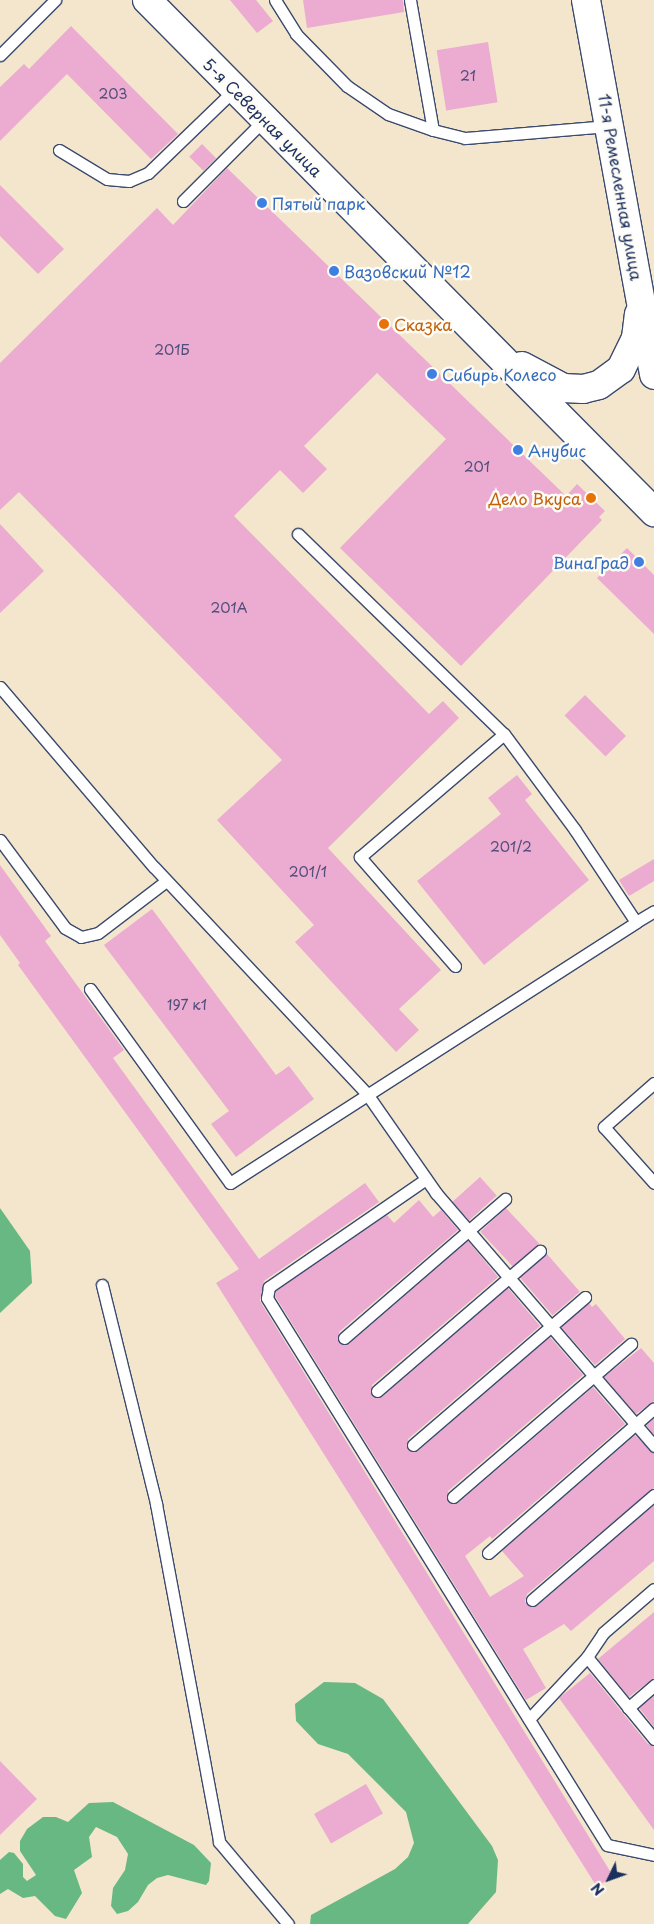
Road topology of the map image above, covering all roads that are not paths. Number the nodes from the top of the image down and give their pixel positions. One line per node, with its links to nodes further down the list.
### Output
1 (55, 0): 6 (lane)
2 (147, 0): 7 (main road, 5-я Северная улица)
3 (275, 0): 10 (lane)
4 (410, 0): 10 (lane)
5 (586, 0): 9 (main road, 11-я Ремесленная улица)
6 (0, 54)
7 (235, 89): 8 (main road, 5-я Северная улица); 11 (lane)
8 (264, 119): 12 (lane); 14 (main road, 5-я Северная улица)
9 (610, 126): 10 (lane); 13 (main road, 11-я Ремесленная улица)
10 (433, 130)
11 (59, 150)
12 (183, 201)
13 (642, 300): 14 (main road); 15 (main road, 11-я Ремесленная улица)
14 (491, 348): 16 (main road, 5-я Северная улица)
15 (653, 364)
16 (654, 512)
17 (298, 534): 19 (lane)
18 (0, 687): 21 (lane)
19 (504, 734): 23 (lane); 24 (lane)
20 (0, 840): 21 (lane)
21 (166, 880): 27 (lane)
22 (654, 911): 23 (lane)
23 (636, 922): 27 (lane)
24 (455, 966)
25 (90, 989): 27 (lane)
26 (654, 1082): 29 (lane)
27 (367, 1094): 28 (lane)
28 (426, 1179): 31 (lane); 53 (lane)
29 (654, 1183)
30 (505, 1199): 31 (lane)
31 (468, 1231): 33 (lane); 37 (lane)
32 (540, 1251): 33 (lane)
33 (509, 1278): 36 (lane); 40 (lane)
34 (102, 1285): 56 (lane)
35 (585, 1297): 36 (lane)
36 (551, 1327): 39 (lane); 43 (lane)
37 (344, 1338)
38 (631, 1344): 39 (lane)
39 (594, 1376): 42 (lane); 46 (lane)
40 (378, 1391)
41 (654, 1408): 42 (lane)
42 (636, 1426): 44 (lane); 47 (lane)
43 (413, 1445)
44 (654, 1446)
45 (654, 1495): 49 (lane)
46 (453, 1497)
47 (488, 1553)
48 (654, 1589): 50 (lane)
49 (532, 1600)
50 (587, 1657): 52 (lane); 53 (lane)
51 (654, 1685): 52 (lane)
52 (628, 1708): 54 (lane)
53 (529, 1719): 55 (lane)
54 (654, 1739)
55 (654, 1856)
56 (288, 1924)

